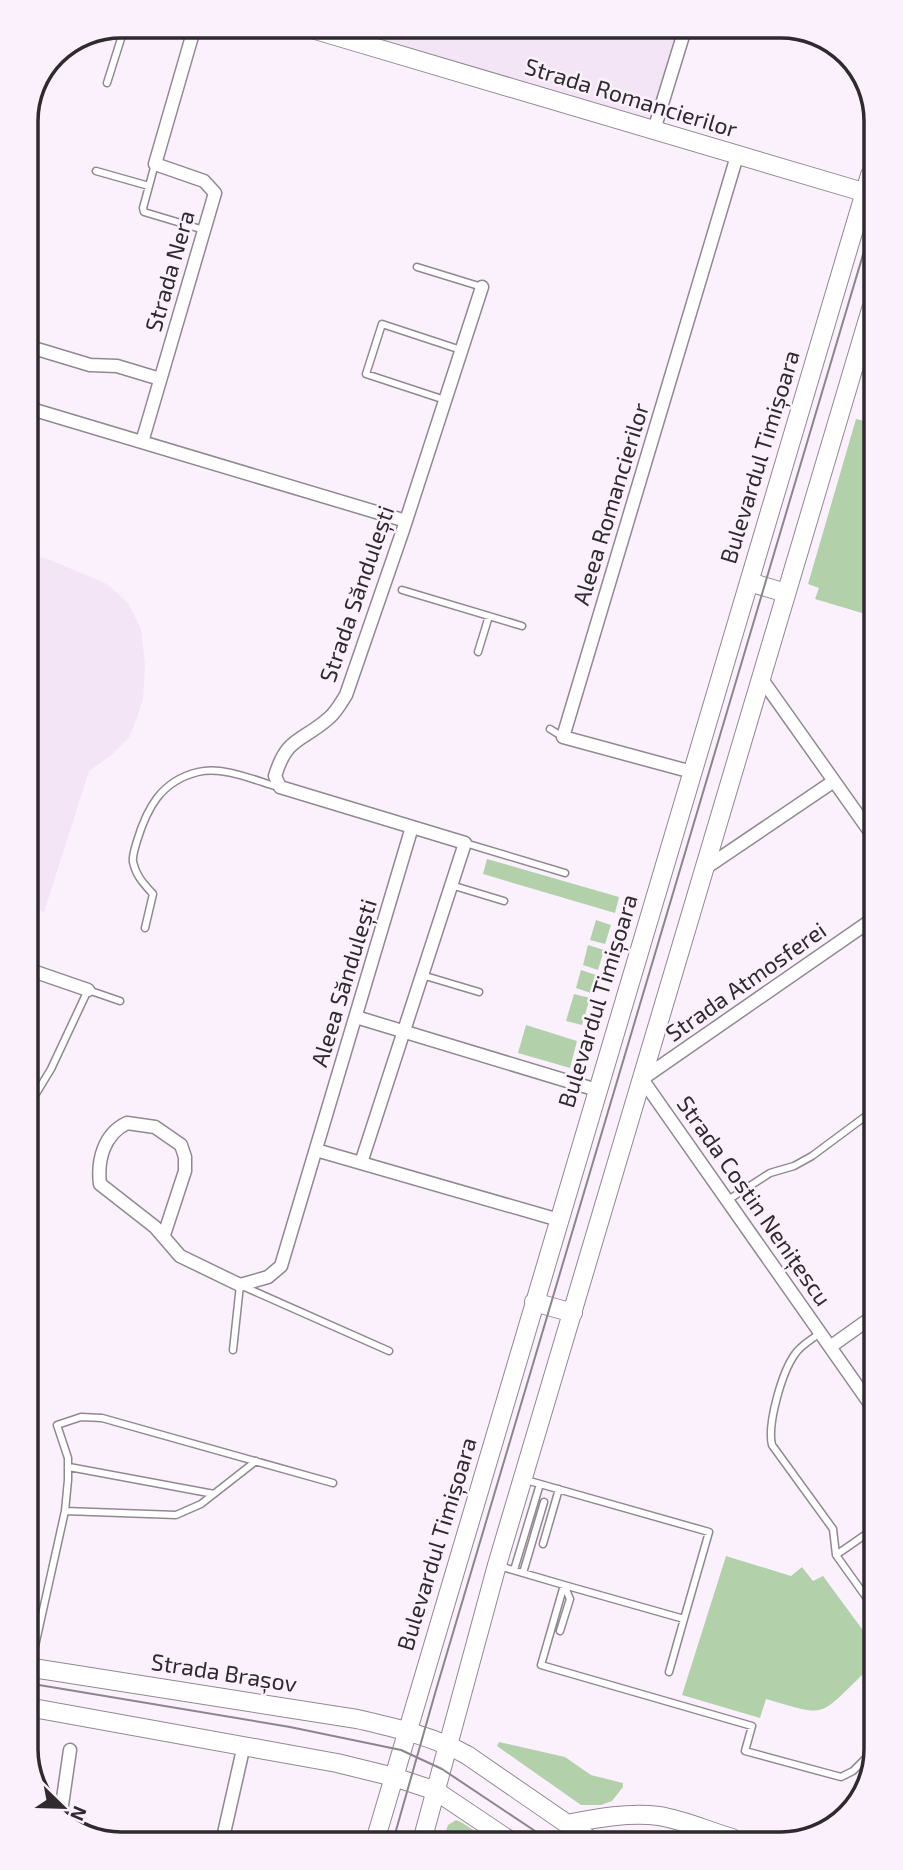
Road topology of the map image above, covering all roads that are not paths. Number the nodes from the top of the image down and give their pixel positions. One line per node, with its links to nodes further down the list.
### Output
1 (121, 38): 5 (lane)
2 (191, 38): 8 (street)
3 (343, 38): 6 (main road, Strada Romancierilor)
4 (682, 39): 6 (street)
5 (107, 83)
6 (654, 131): 7 (main road, Strada Romancierilor)
7 (737, 156): 11 (main road, Strada Romancierilor); 32 (street, Aleea Romancierilor)
8 (155, 164): 10 (lane); 13 (street, Strada Nera)
9 (96, 171): 10 (lane)
10 (149, 186): 13 (lane)
11 (864, 192)
12 (864, 203): 24 (main road, Bulevardul Timișoara)
13 (204, 230): 19 (street, Strada Nera)
14 (417, 267): 15 (lane)
15 (482, 287): 18 (street, Strada Săndulești)
16 (864, 332): 26 (main road)
17 (39, 350): 19 (street)
18 (461, 350): 20 (street, Strada Săndulești); 20 (lane)
19 (160, 379): 22 (street, Strada Nera)
20 (445, 400): 23 (street, Strada Săndulești)
21 (39, 411): 22 (street)
22 (142, 442): 23 (street)
23 (406, 521): 35 (street, Strada Săndulești)
24 (749, 582): 26 (main road); 33 (main road, Bulevardul Timișoara)
25 (402, 590): 27 (lane)
26 (786, 593): 30 (main road)
27 (489, 616): 28 (lane); 29 (lane)
28 (522, 626)
29 (478, 652)
30 (761, 678): 34 (street); 39 (main road)
31 (550, 729): 32 (lane)
32 (563, 737): 33 (street)
33 (692, 772): 54 (main road, Bulevardul Timișoara)
34 (834, 781): 36 (street); 39 (street)
35 (280, 787): 37 (street); 44 (lane)
36 (864, 823)
37 (412, 827): 38 (street); 50 (street, Aleea Săndulești)
38 (465, 843): 40 (lane); 41 (street)
39 (705, 869): 52 (main road)
40 (565, 873)
41 (451, 885): 42 (lane); 46 (street)
42 (504, 901)
43 (864, 925): 52 (street, Strada Atmosferei)
44 (145, 928)
45 (38, 973): 47 (street)
46 (422, 975): 48 (lane); 51 (street)
47 (88, 990): 49 (lane); 53 (lane)
48 (479, 992)
49 (120, 1001)
50 (356, 1017): 51 (street); 56 (street, Aleea Săndulești)
51 (403, 1031): 54 (street); 57 (street)
52 (642, 1079): 58 (street, Strada Costin Nenițescu); 63 (main road)
53 (38, 1089)
54 (597, 1090): 59 (main road, Bulevardul Timișoara)
55 (864, 1117): 58 (lane)
56 (316, 1150): 57 (street); 61 (street, Aleea Săndulești)
57 (360, 1163): 59 (street)
58 (727, 1200): 65 (street, Strada Costin Nenițescu)
59 (559, 1220): 62 (main road, Bulevardul Timișoara)
60 (164, 1235): 60 (street); 61 (street)
61 (240, 1284): 67 (lane); 68 (lane)
62 (534, 1301): 63 (main road); 91 (main road, Bulevardul Timișoara)
63 (573, 1313): 72 (main road)
64 (864, 1323): 66 (street)
65 (820, 1333): 66 (street, Strada Costin Nenițescu); 80 (lane)
66 (830, 1347): 69 (street, Strada Costin Nenițescu)
67 (233, 1350)
68 (389, 1351)
69 (864, 1395)
70 (256, 1461): 71 (lane); 73 (lane); 75 (lane)
71 (69, 1467): 75 (lane); 77 (lane)
72 (532, 1481): 74 (lane); 81 (main road)
73 (333, 1483)
74 (559, 1489): 79 (lane); 85 (lane)
75 (214, 1494): 77 (lane)
76 (544, 1502): 82 (lane)
77 (65, 1511): 87 (lane)
78 (864, 1536): 80 (lane)
79 (543, 1544)
80 (836, 1555): 84 (lane)
81 (506, 1568): 82 (lane); 93 (main road)
82 (523, 1573): 83 (lane)
83 (564, 1585): 85 (lane); 86 (lane); 95 (lane)
84 (864, 1594)
85 (684, 1619): 89 (lane)
86 (560, 1631)
87 (38, 1632)
88 (38, 1669): 91 (main road, Strada Brașov)
89 (669, 1672)
90 (38, 1709): 92 (main road)
91 (407, 1731): 93 (main road, Strada Brașov); 96 (main road, Bulevardul Timișoara)
92 (244, 1745): 96 (main road); 100 (street)
93 (448, 1745): 97 (main road); 99 (main road, Strada Brașov)
94 (70, 1750): 98 (street)
95 (864, 1759)
96 (394, 1777): 97 (main road); 101 (main road, Bulevardul Timișoara)
97 (436, 1791): 102 (main road); 103 (main road)
98 (62, 1806)
99 (568, 1824): 104 (main road, Strada Brașov); 105 (main road)
100 (224, 1831)
101 (378, 1831)
102 (424, 1831)
103 (496, 1832)
104 (579, 1832)
105 (713, 1832)

